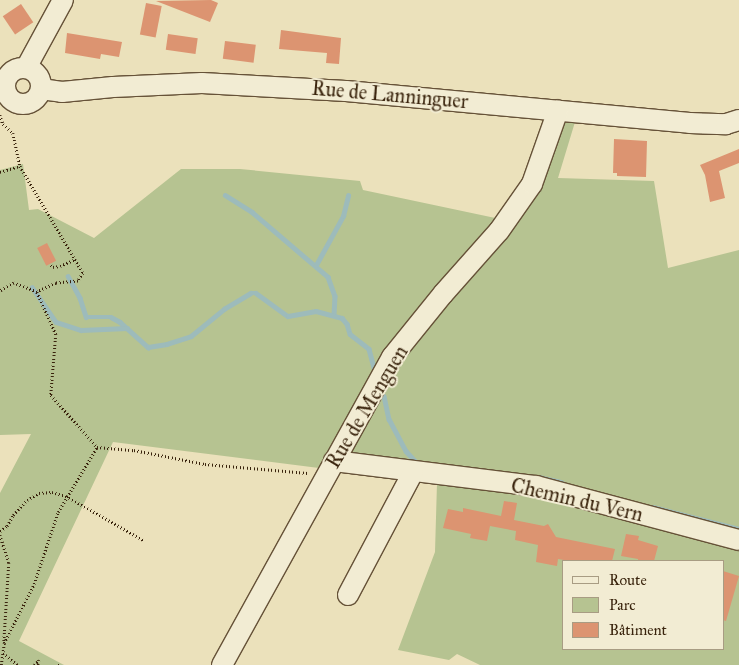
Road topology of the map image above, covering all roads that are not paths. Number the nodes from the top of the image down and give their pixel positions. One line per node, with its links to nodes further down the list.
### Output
1 (63, 0): 2 (street)
2 (13, 66): 3 (street); 4 (street)
3 (41, 89): 4 (street); 5 (street, Rue de Lanninguer)
4 (3, 105)
5 (558, 110): 6 (street, Rue de Lanninguer); 7 (street, Rue de Menguen)
6 (739, 120)
7 (334, 461): 8 (street, Chemin du Vern); 11 (street, Rue de Menguen)
8 (413, 472): 9 (street, Chemin du Vern); 10 (street)
9 (739, 540)
10 (348, 594)
11 (222, 665)

